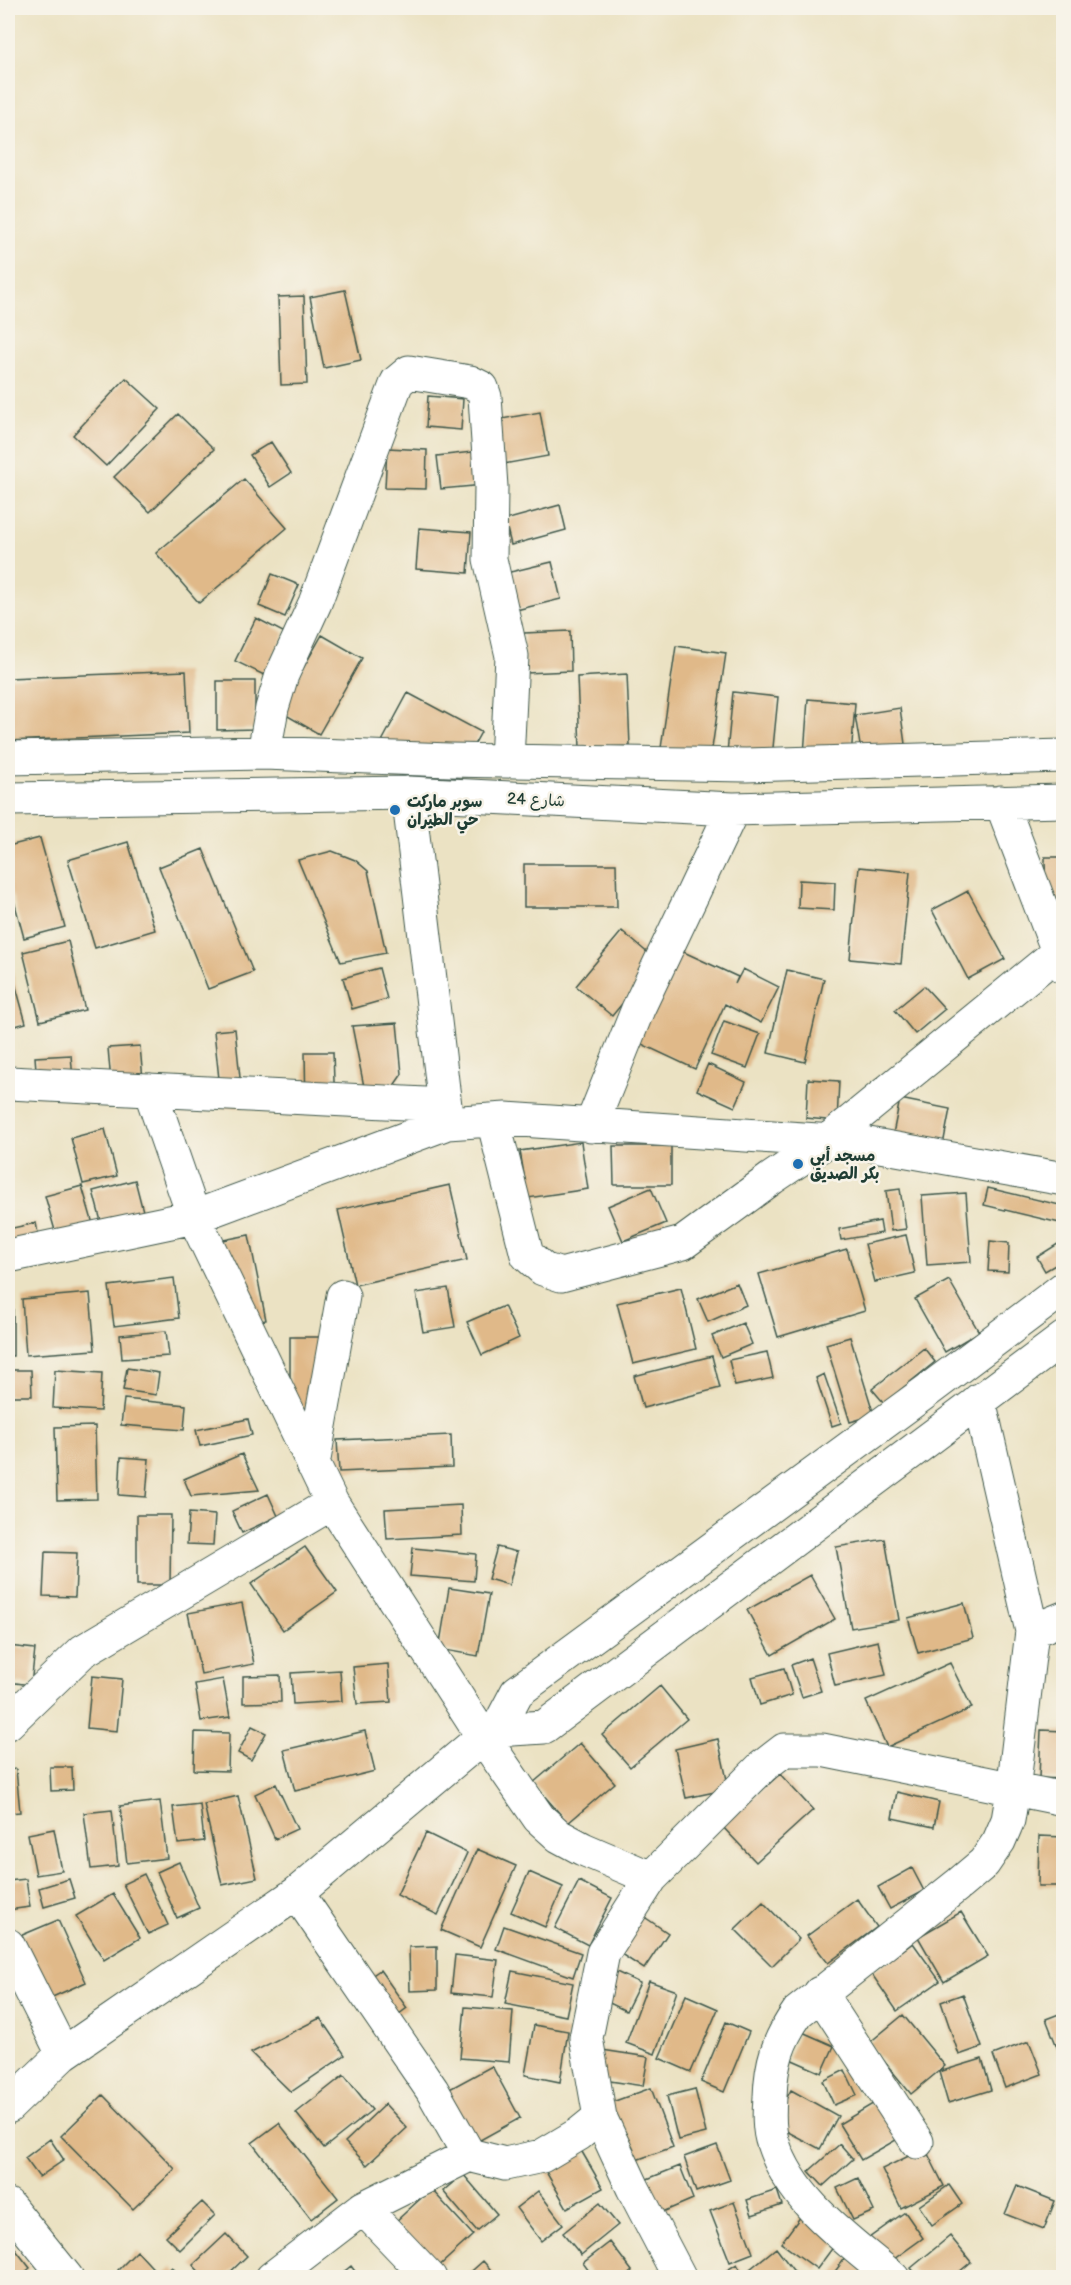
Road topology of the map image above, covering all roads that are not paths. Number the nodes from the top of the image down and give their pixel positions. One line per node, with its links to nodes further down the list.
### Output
1 (264, 753): 3 (street); 4 (street); 4 (street)
2 (1064, 756): 4 (street)
3 (8, 758)
4 (507, 761)
5 (408, 793): 6 (street, شارع 24); 9 (street, شارع 24); 13 (street)
6 (8, 799)
7 (1064, 801): 8 (street, شارع 24)
8 (1001, 802): 9 (street, شارع 24); 10 (street)
9 (733, 809): 15 (street)
10 (1060, 960): 16 (street)
11 (9, 1083): 12 (street)
12 (150, 1090): 13 (street); 18 (street)
13 (446, 1114): 14 (street); 18 (street)
14 (493, 1120): 15 (street); 16 (street)
15 (591, 1126): 16 (street)
16 (827, 1142): 17 (street)
17 (1064, 1179)
18 (194, 1217): 19 (street); 24 (street)
19 (8, 1256)
20 (1064, 1288): 29 (street)
21 (343, 1296): 24 (street)
22 (1064, 1338): 23 (street)
23 (979, 1400): 27 (street); 29 (street)
24 (313, 1465): 25 (street)
25 (332, 1503): 28 (street); 29 (street)
26 (1064, 1618): 27 (street)
27 (1032, 1631): 30 (street)
28 (8, 1723)
29 (490, 1733): 32 (street); 33 (street)
30 (1013, 1791): 31 (street); 32 (street); 35 (street)
31 (1064, 1799)
32 (651, 1878): 38 (street)
33 (297, 1893): 36 (street); 40 (street)
34 (8, 1945): 36 (street)
35 (820, 1993): 39 (street); 47 (street)
36 (63, 2054): 37 (street)
37 (8, 2107)
38 (600, 2117): 40 (street); 46 (street)
39 (917, 2142)
40 (469, 2155): 42 (street)
41 (8, 2205): 43 (street)
42 (363, 2208): 44 (street); 45 (street)
43 (67, 2277)
44 (272, 2277)
45 (430, 2277)
46 (681, 2277)
47 (893, 2277)

